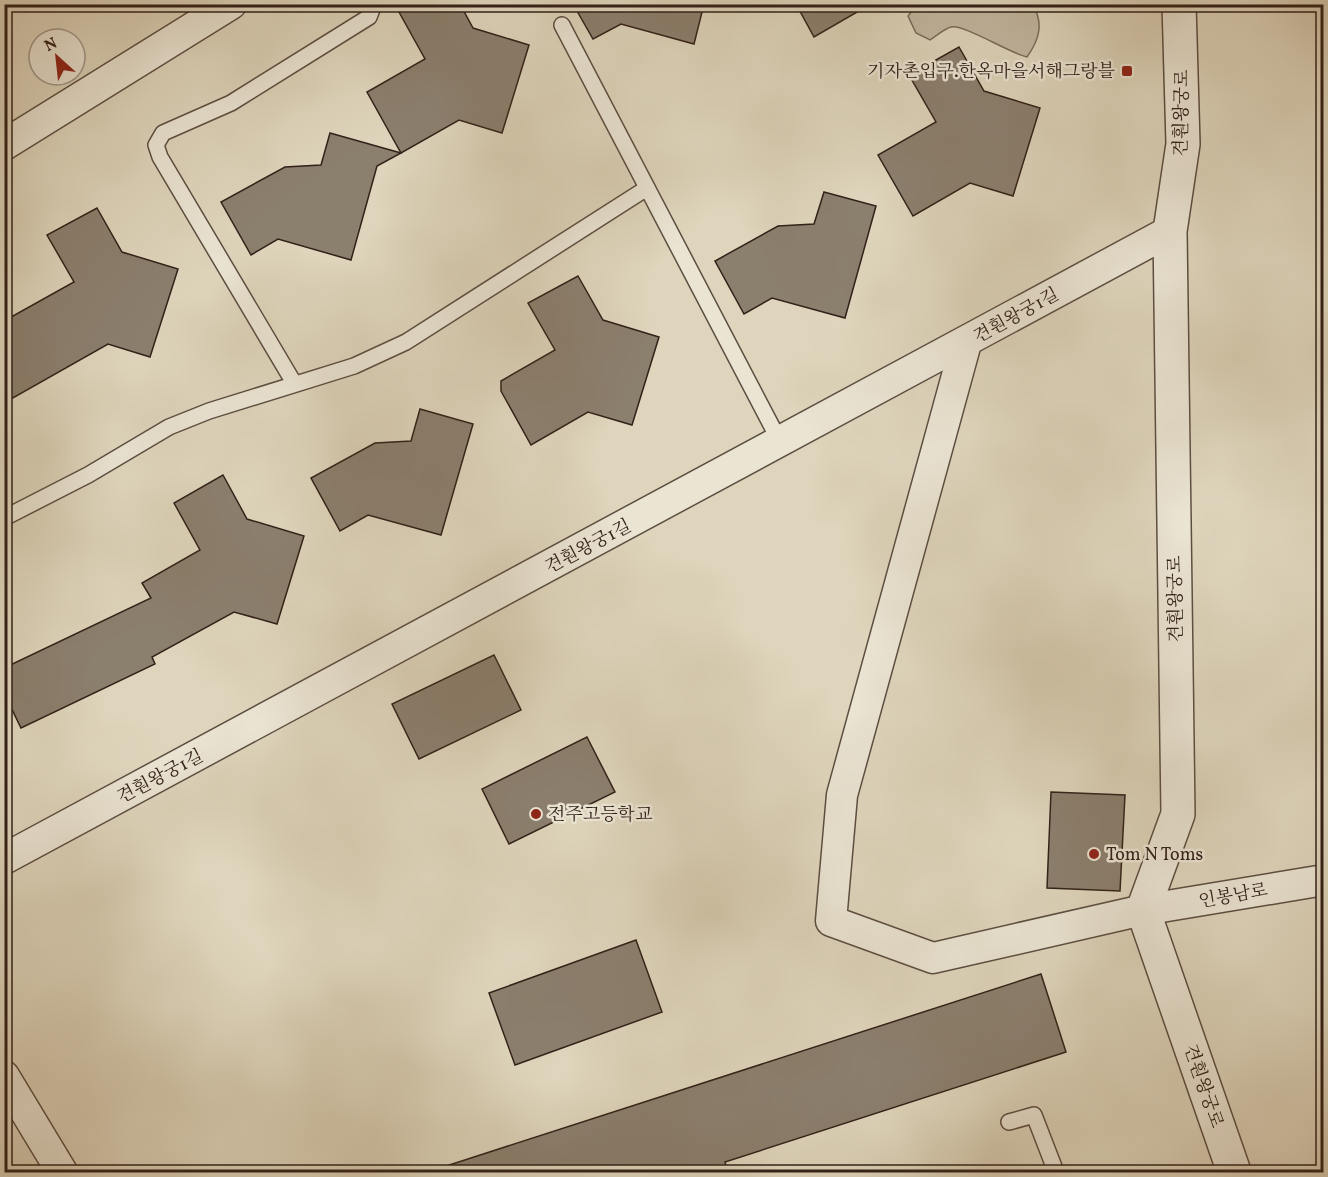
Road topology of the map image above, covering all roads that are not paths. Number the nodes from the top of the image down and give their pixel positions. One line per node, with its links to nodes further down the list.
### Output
1 (231, 4): 5 (street)
2 (374, 4): 9 (lane)
3 (1179, 4): 7 (street, 견훤왕궁로)
4 (562, 25): 6 (lane)
5 (4, 145)
6 (647, 189): 9 (lane); 10 (lane)
7 (1170, 231): 8 (street, 견훤왕궁1길); 14 (street, 견훤왕궁로)
8 (966, 343): 10 (street, 견훤왕궁1길); 14 (street, 인봉남로)
9 (294, 383): 11 (lane)
10 (780, 442): 12 (street, 견훤왕궁1길)
11 (4, 518)
12 (4, 859)
13 (1323, 880): 14 (street, 인봉남로)
14 (1143, 910): 19 (street, 견훤왕궁로)
15 (4, 1076): 17 (street)
16 (1009, 1122): 18 (lane)
17 (62, 1173)
18 (1056, 1173)
19 (1234, 1173)

